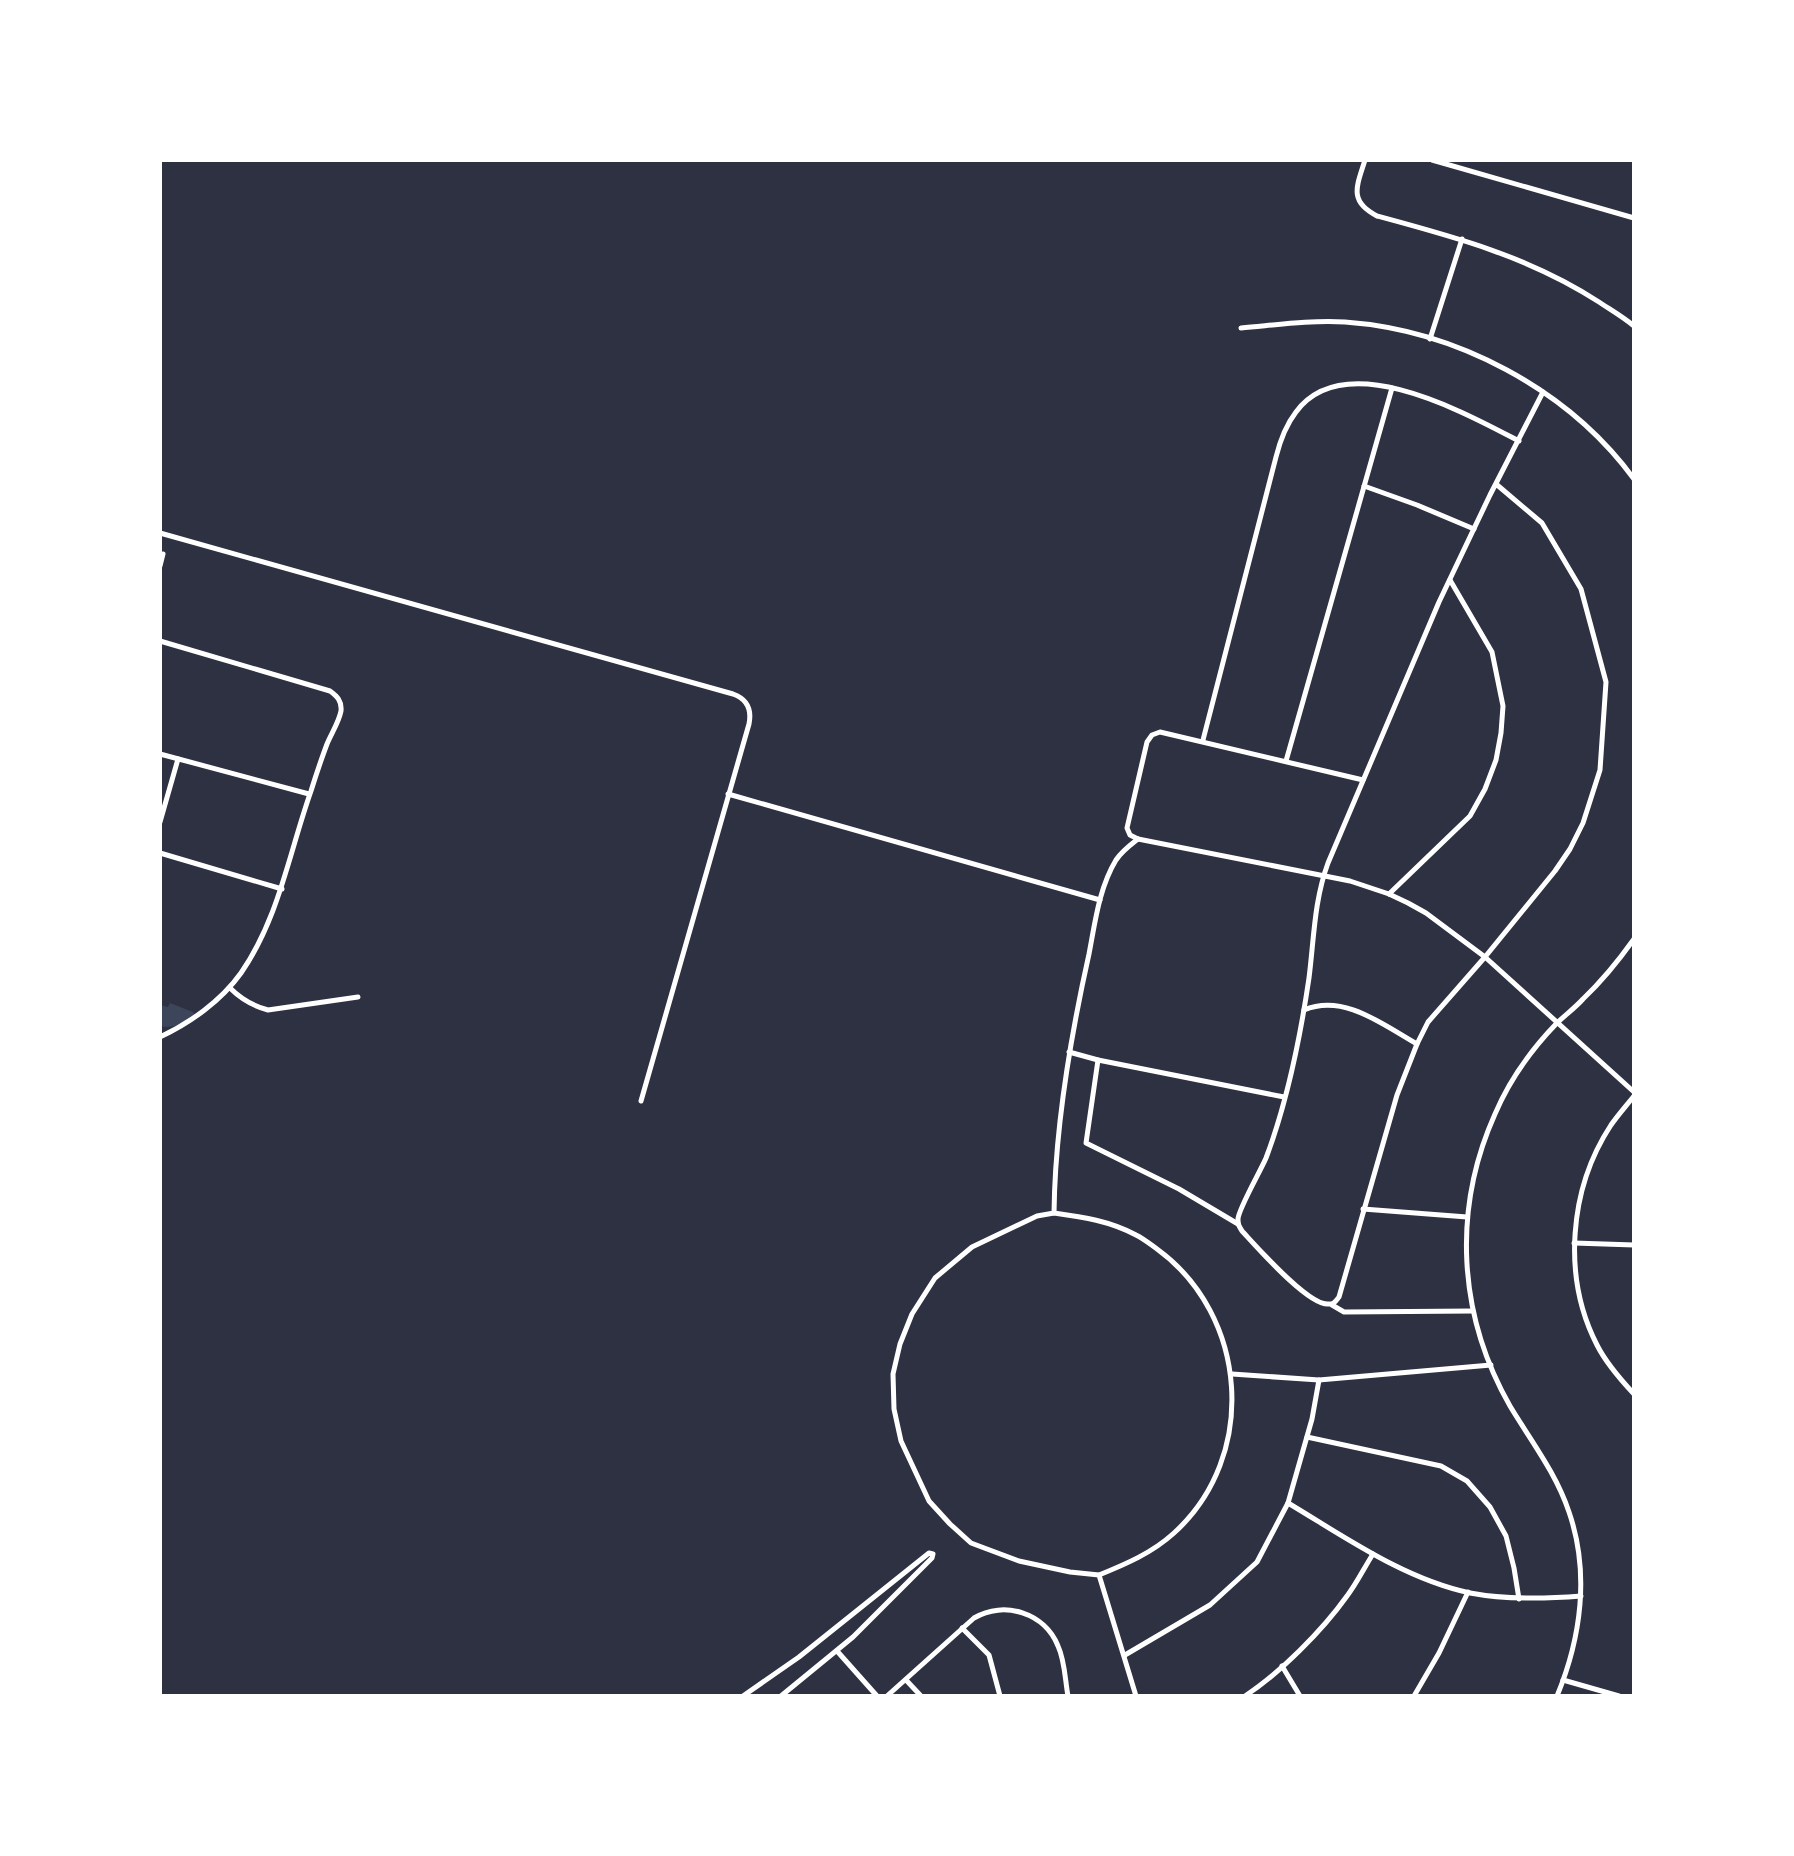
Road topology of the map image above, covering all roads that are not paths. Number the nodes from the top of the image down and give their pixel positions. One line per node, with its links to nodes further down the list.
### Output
1 (1365, 160): 4 (street)
2 (1432, 160): 3 (street)
3 (1634, 218)
4 (1462, 239): 5 (street); 7 (street)
5 (1634, 326)
6 (1241, 328): 7 (street)
7 (1430, 339): 9 (street)
8 (1392, 388): 10 (street); 13 (street); 20 (street)
9 (1543, 392): 10 (street); 11 (street)
10 (1519, 441): 12 (street)
11 (1634, 479)
12 (1496, 484): 14 (street); 35 (street)
13 (1364, 486): 14 (street); 23 (street)
14 (1474, 529): 18 (street)
15 (160, 533): 26 (street)
16 (163, 554): 17 (street)
17 (160, 566)
18 (1450, 579): 24 (street); 32 (street)
19 (160, 641): 25 (street)
20 (1203, 740): 23 (street); 28 (street)
21 (160, 754): 22 (street)
22 (178, 759): 25 (street); 27 (street)
23 (1286, 761): 24 (street)
24 (1363, 780): 30 (street)
25 (309, 794): 31 (street)
26 (728, 794): 33 (street); 46 (street)
27 (160, 822)
28 (1138, 839): 30 (street); 33 (street)
29 (160, 853): 31 (street)
30 (1323, 877): 32 (street); 38 (street)
31 (282, 889): 36 (street)
32 (1389, 894): 35 (street)
33 (1100, 900): 42 (street)
34 (1634, 939): 39 (street)
35 (1485, 957): 39 (street); 41 (street)
36 (230, 988): 37 (street); 40 (street)
37 (358, 997)
38 (1304, 1010): 41 (street); 45 (street)
39 (1557, 1023): 44 (street); 49 (street)
40 (160, 1037)
41 (1417, 1044): 47 (street)
42 (1069, 1052): 43 (street); 48 (street)
43 (1098, 1060): 45 (street); 50 (street)
44 (1634, 1094): 51 (street)
45 (1284, 1097): 50 (street)
46 (641, 1101)
47 (1363, 1209): 49 (street); 53 (street)
48 (1054, 1213): 56 (street); 62 (street)
49 (1467, 1217): 54 (street)
50 (1239, 1224): 53 (street)
51 (1574, 1243): 52 (street); 58 (street)
52 (1634, 1245)
53 (1331, 1304): 54 (street)
54 (1473, 1311): 55 (street)
55 (1491, 1365): 57 (street); 64 (street)
56 (1232, 1374): 57 (street); 62 (street)
57 (1319, 1380): 59 (street)
58 (1634, 1394)
59 (1307, 1437): 60 (street); 65 (street)
60 (1288, 1503): 61 (street); 68 (street)
61 (1373, 1554): 63 (street); 69 (street)
62 (1099, 1575): 68 (street)
63 (1468, 1592): 65 (street); 82 (street)
64 (1581, 1596): 65 (street); 71 (street)
65 (1519, 1599)
66 (962, 1628): 70 (street); 77 (street); 78 (street)
67 (837, 1651): 72 (street); 73 (street); 74 (street)
68 (1125, 1655): 79 (street)
69 (1282, 1666): 80 (street); 81 (street)
70 (906, 1680): 75 (street); 76 (street)
71 (1563, 1680): 83 (street); 84 (street)
72 (743, 1696)
73 (781, 1696)
74 (877, 1696)
75 (887, 1696)
76 (921, 1696)
77 (1000, 1696)
78 (1068, 1696)
79 (1136, 1696)
80 (1245, 1696)
81 (1300, 1696)
82 (1414, 1696)
83 (1557, 1696)
84 (1619, 1696)

